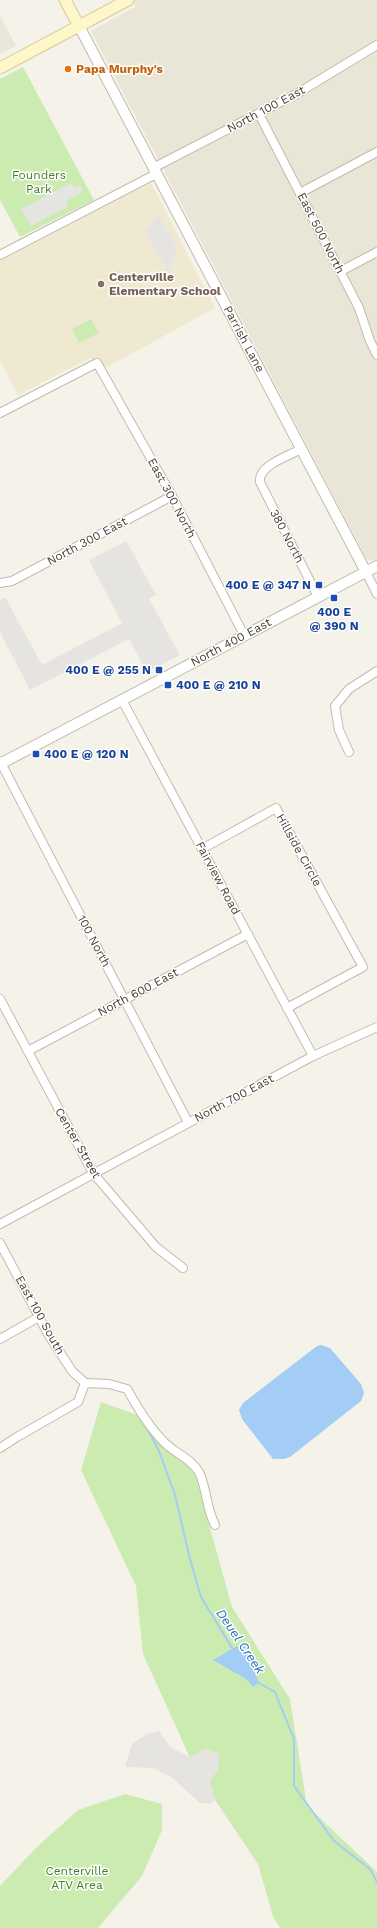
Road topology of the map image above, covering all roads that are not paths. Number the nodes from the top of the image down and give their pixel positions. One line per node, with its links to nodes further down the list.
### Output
1 (65, 0): 3 (main road, Parrish Lane)
2 (128, 0): 3 (main road)
3 (78, 26): 5 (main road); 8 (street, Parrish Lane)
4 (377, 45): 6 (street, North 100 East)
5 (0, 68)
6 (259, 114): 8 (street, North 100 East); 9 (street, East 500 North)
7 (377, 152): 9 (street)
8 (155, 171): 11 (street, North 100 East); 15 (street, Parrish Lane)
9 (300, 193): 12 (street, East 500 North)
10 (377, 252): 12 (street)
11 (0, 255)
12 (340, 271): 13 (street, East 500 North)
13 (377, 355)
14 (0, 413): 16 (street, East 300 North)
15 (301, 449): 18 (street, Parrish Lane); 21 (street, 380 North)
16 (172, 496): 19 (street, North 300 East); 22 (street, East 300 North)
17 (377, 566): 18 (street, North 400 East)
18 (366, 572): 20 (street); 21 (street, North 400 East)
19 (0, 583)
20 (377, 594)
21 (318, 597): 22 (street, North 400 East)
22 (244, 635): 24 (street, North 400 East)
23 (377, 671): 25 (street)
24 (122, 700): 26 (street, North 400 East); 27 (street, Fairview Road)
25 (349, 752)
26 (0, 762): 30 (street, 100 North)
27 (202, 848): 28 (street, Fairview Road); 31 (street, Hillside Circle)
28 (248, 934): 30 (street, North 600 East); 31 (street, Fairview Road)
29 (0, 999): 33 (street, Center Street)
30 (124, 999): 33 (street, North 600 East); 35 (street, 100 North)
31 (287, 1008): 34 (street, Fairview Road)
32 (377, 1027): 34 (street, North 700 East)
33 (28, 1051): 36 (street, Center Street)
34 (313, 1056): 35 (street, North 700 East)
35 (188, 1122): 36 (street, North 700 East)
36 (93, 1173): 37 (street, North 700 East); 39 (street, Center Street)
37 (0, 1224)
38 (0, 1243): 40 (street, East 100 South)
39 (183, 1268)
40 (40, 1317): 41 (street); 42 (street, East 100 South)
41 (0, 1338)
42 (85, 1383): 43 (street); 44 (street)
43 (0, 1448)
44 (215, 1525)

